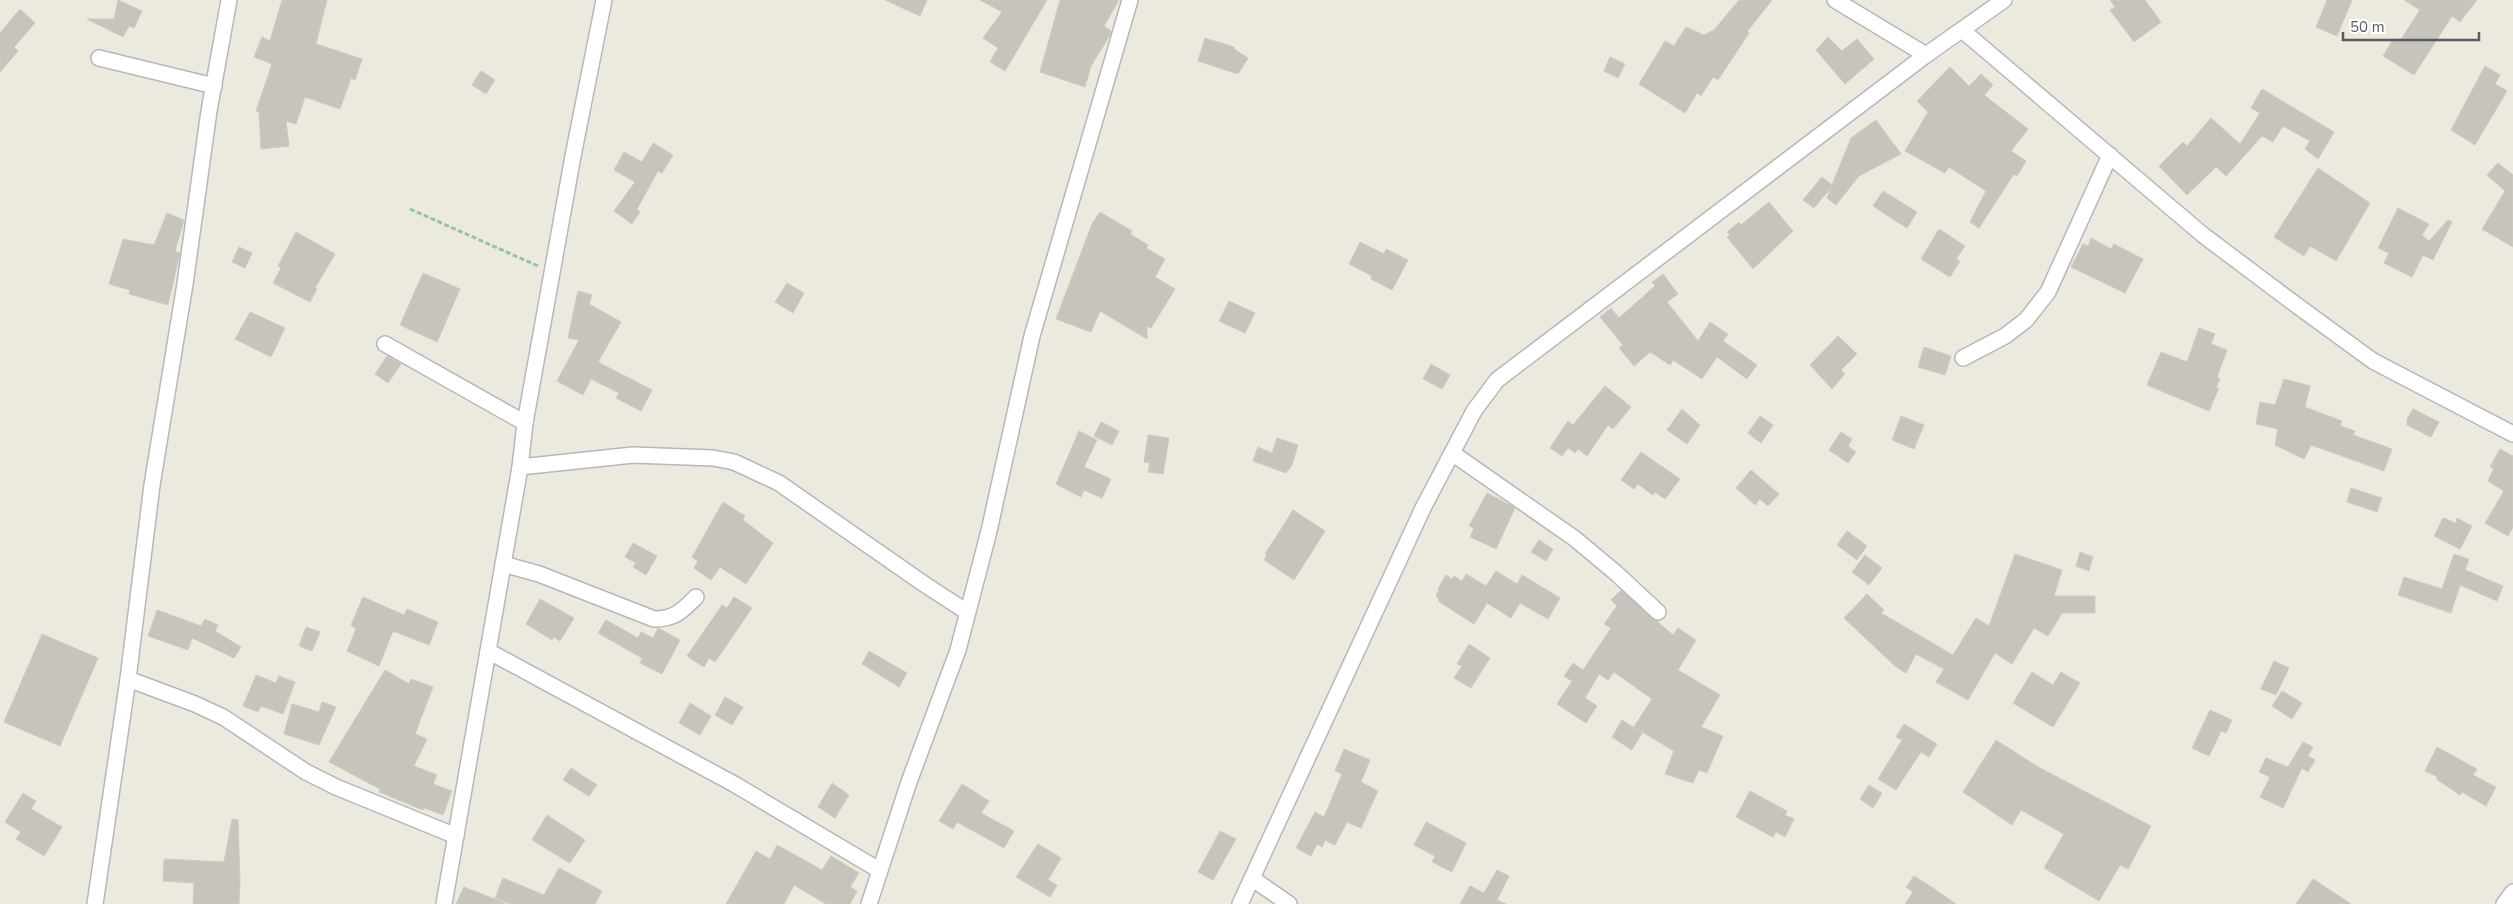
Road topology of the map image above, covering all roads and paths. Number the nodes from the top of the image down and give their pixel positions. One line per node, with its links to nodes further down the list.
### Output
1 (229, 0): 9 (street)
2 (604, 0): 12 (street)
3 (1130, 0): 21 (street)
4 (1835, 0): 7 (street)
5 (2004, 0): 6 (street)
6 (1962, 30): 7 (street); 10 (street)
7 (1926, 55): 17 (street)
8 (99, 58): 9 (street)
9 (214, 86): 24 (street)
10 (2110, 155): 14 (street); 16 (street)
11 (410, 209): 12 (path)
12 (552, 272): 15 (street)
13 (386, 344): 15 (street)
14 (1963, 358)
15 (525, 423): 18 (street)
16 (2513, 434)
17 (1452, 453): 22 (street); 27 (street)
18 (520, 467): 19 (street); 21 (street)
19 (504, 564): 20 (street); 23 (street)
20 (696, 596)
21 (967, 612): 26 (street)
22 (1658, 612)
23 (488, 651): 25 (street); 26 (street)
24 (128, 679): 25 (street); 28 (street)
25 (456, 836): 29 (street)
26 (879, 870): 30 (street)
27 (1253, 879): 31 (street); 32 (street)
28 (95, 904)
29 (444, 904)
30 (869, 904)
31 (1240, 904)
32 (1289, 904)

